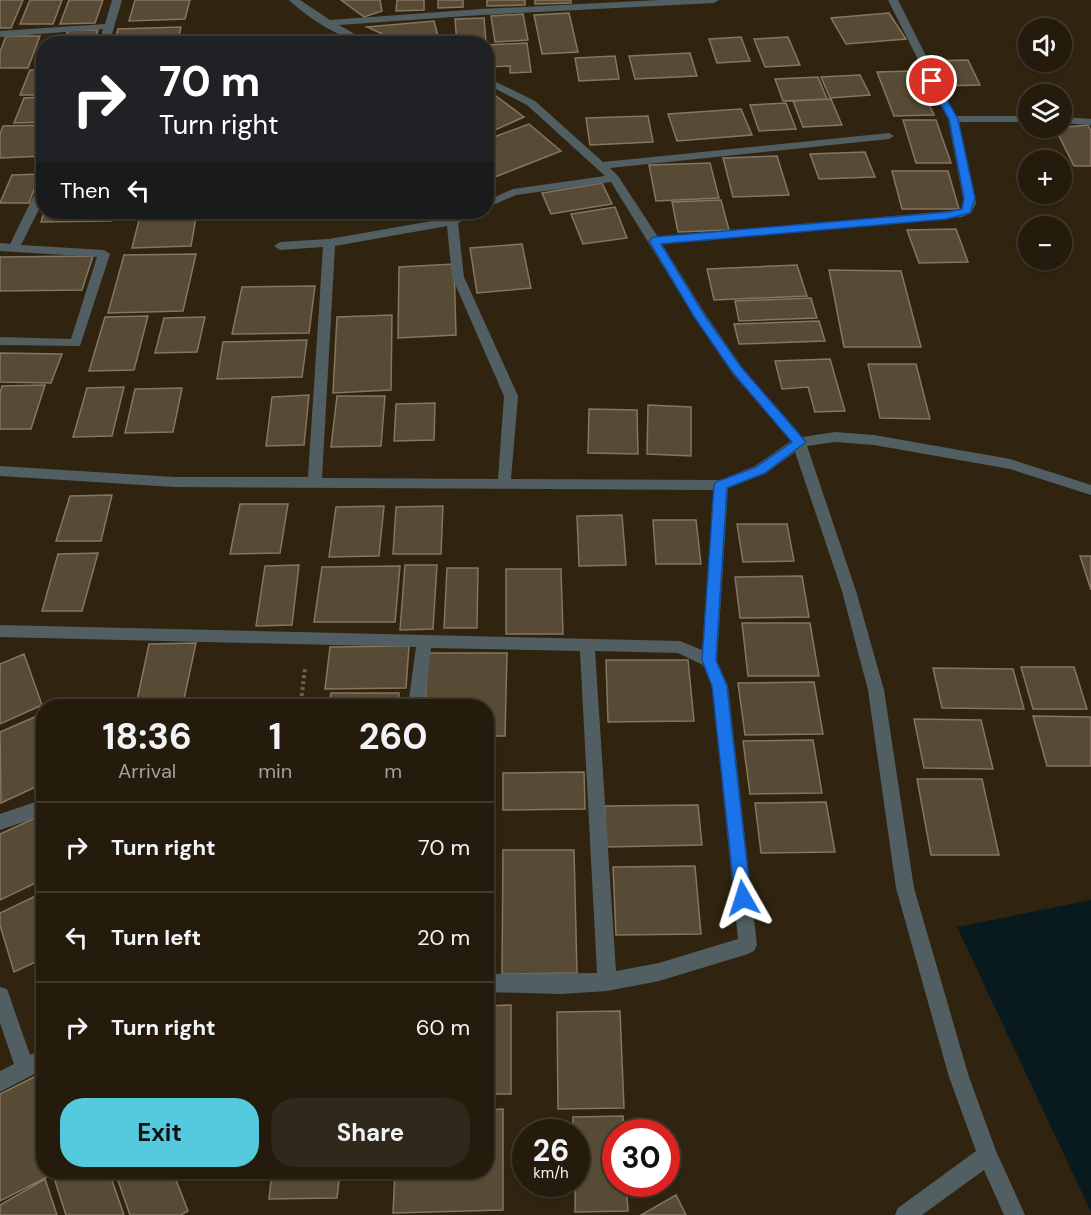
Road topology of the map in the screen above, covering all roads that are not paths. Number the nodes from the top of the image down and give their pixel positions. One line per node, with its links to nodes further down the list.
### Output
1 (117, 0): 7 (street)
2 (294, 0): 6 (street)
3 (714, 0): 5 (street)
4 (893, 0): 12 (street)
5 (684, 1): 6 (street)
6 (328, 23): 10 (street)
7 (111, 26): 8 (street); 9 (street)
8 (0, 34)
9 (107, 36)
10 (352, 36)
11 (494, 84): 17 (street)
12 (954, 119): 13 (street); 23 (street)
13 (1018, 119)
14 (1072, 121): 15 (street)
15 (1091, 122)
16 (889, 136): 17 (street)
17 (600, 166): 18 (street)
18 (614, 178): 19 (street); 23 (street)
19 (494, 201)
20 (36, 203): 27 (street)
21 (456, 219): 22 (street)
22 (452, 221): 24 (street); 32 (street)
23 (654, 241): 29 (street)
24 (329, 243): 25 (street); 31 (street)
25 (280, 246)
26 (0, 247): 27 (street)
27 (14, 248): 28 (street)
28 (0, 341)
29 (800, 442): 33 (street); 34 (street); 48 (street)
30 (0, 471): 31 (street)
31 (315, 484): 32 (street)
32 (504, 485): 33 (street)
33 (721, 485): 38 (street)
34 (1091, 490)
35 (0, 631): 36 (street)
36 (424, 641): 37 (street); 39 (street)
37 (587, 645): 38 (street); 42 (street)
38 (709, 660): 42 (street)
39 (417, 699)
40 (36, 810): 41 (street)
41 (0, 822)
42 (607, 982): 43 (street)
43 (494, 983)
44 (0, 996): 46 (street)
45 (36, 1062): 46 (street)
46 (25, 1068): 47 (street)
47 (0, 1082)
48 (987, 1155): 49 (street); 50 (street)
49 (905, 1215)
50 (1015, 1215)

